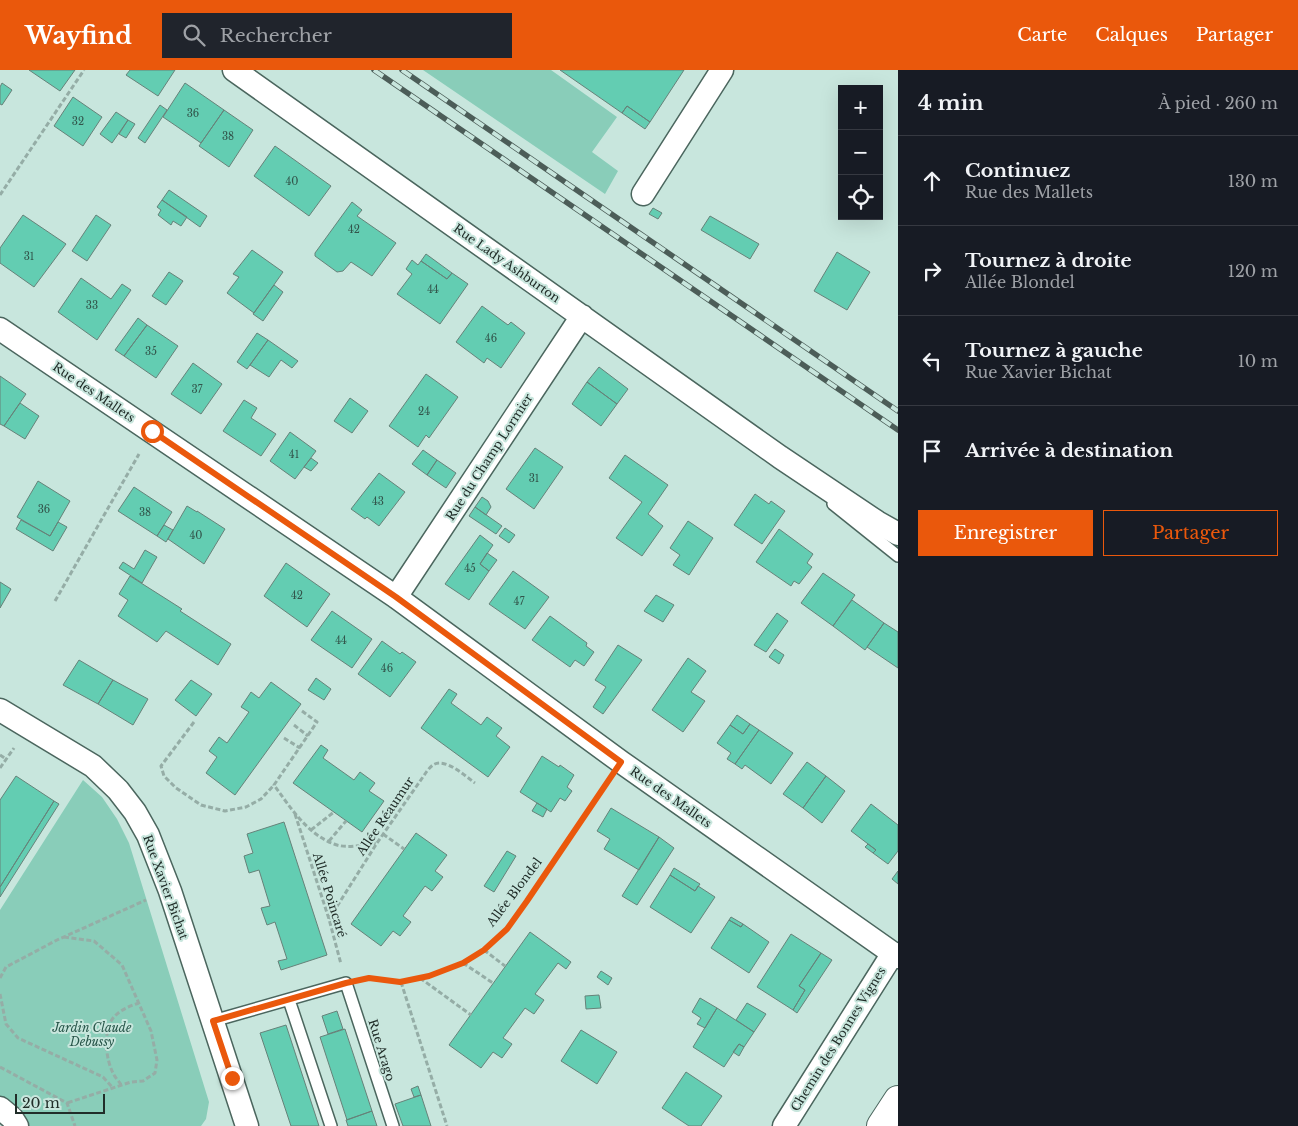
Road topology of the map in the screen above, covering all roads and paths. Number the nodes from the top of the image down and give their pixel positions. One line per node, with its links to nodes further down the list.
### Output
1 (84, 70): 4 (path)
2 (234, 70): 6 (street, Rue Lady Ashburton)
3 (722, 70): 5 (street)
4 (0, 194)
5 (643, 194)
6 (582, 316): 9 (street, Rue Lady Ashburton); 12 (street, Rue du Champ Lormier)
7 (0, 328): 8 (street, Rue des Mallets)
8 (152, 431): 12 (street, Rue des Mallets); 13 (path)
9 (780, 457): 10 (street, Rue Lady Ashburton); 11 (lane, Rue Lady Ashburton)
10 (898, 534)
11 (898, 556)
12 (396, 597): 23 (street, Rue des Mallets)
13 (55, 601)
14 (0, 710): 34 (street, Rue Xavier Bichat)
15 (302, 711): 18 (path)
16 (194, 722): 25 (path)
17 (294, 725): 18 (path)
18 (308, 736): 20 (path)
19 (284, 738): 20 (path)
20 (300, 748): 25 (path)
21 (0, 755): 22 (path)
22 (6, 759)
23 (621, 762): 37 (path, Allée Blondel); 38 (street, Rue des Mallets)
24 (475, 783): 30 (path, Allée Réaumur)
25 (274, 785): 27 (path)
26 (334, 812): 29 (path)
27 (295, 814): 29 (path); 35 (path, Allée Poincaré)
28 (346, 821): 31 (path)
29 (311, 830): 31 (path)
30 (383, 834): 32 (path, Allée Réaumur); 33 (path)
31 (329, 841): 32 (path)
32 (376, 843): 35 (path, Allée Réaumur)
33 (404, 849)
34 (170, 891): 36 (path); 50 (street, Rue Xavier Bichat)
35 (329, 919): 44 (path, Allée Poincaré)
36 (64, 937): 41 (path); 48 (path)
37 (484, 950): 39 (path, Allée Blondel); 40 (path)
38 (896, 955): 62 (street, Chemin des Bonnes Vignes)
39 (463, 963): 42 (path, Allée Blondel); 45 (path)
40 (505, 966)
41 (0, 978)
42 (420, 978): 43 (path, Allée Blondel); 49 (path)
43 (400, 982): 44 (path, Allée Blondel); 61 (path)
44 (346, 983): 47 (lane); 60 (lane, Rue Arago)
45 (493, 983)
46 (0, 994): 52 (path)
47 (289, 1000): 50 (lane); 59 (lane)
48 (139, 1003): 52 (path); 52 (path)
49 (471, 1015)
50 (213, 1021): 58 (street, Rue Xavier Bichat)
51 (0, 1067): 54 (path)
52 (113, 1088): 54 (path)
53 (898, 1100): 63 (street)
54 (68, 1103): 57 (path)
55 (0, 1108): 56 (street)
56 (17, 1126)
57 (75, 1126)
58 (247, 1126)
59 (331, 1126)
60 (392, 1126)
61 (447, 1126)
62 (784, 1126)
63 (881, 1126)

